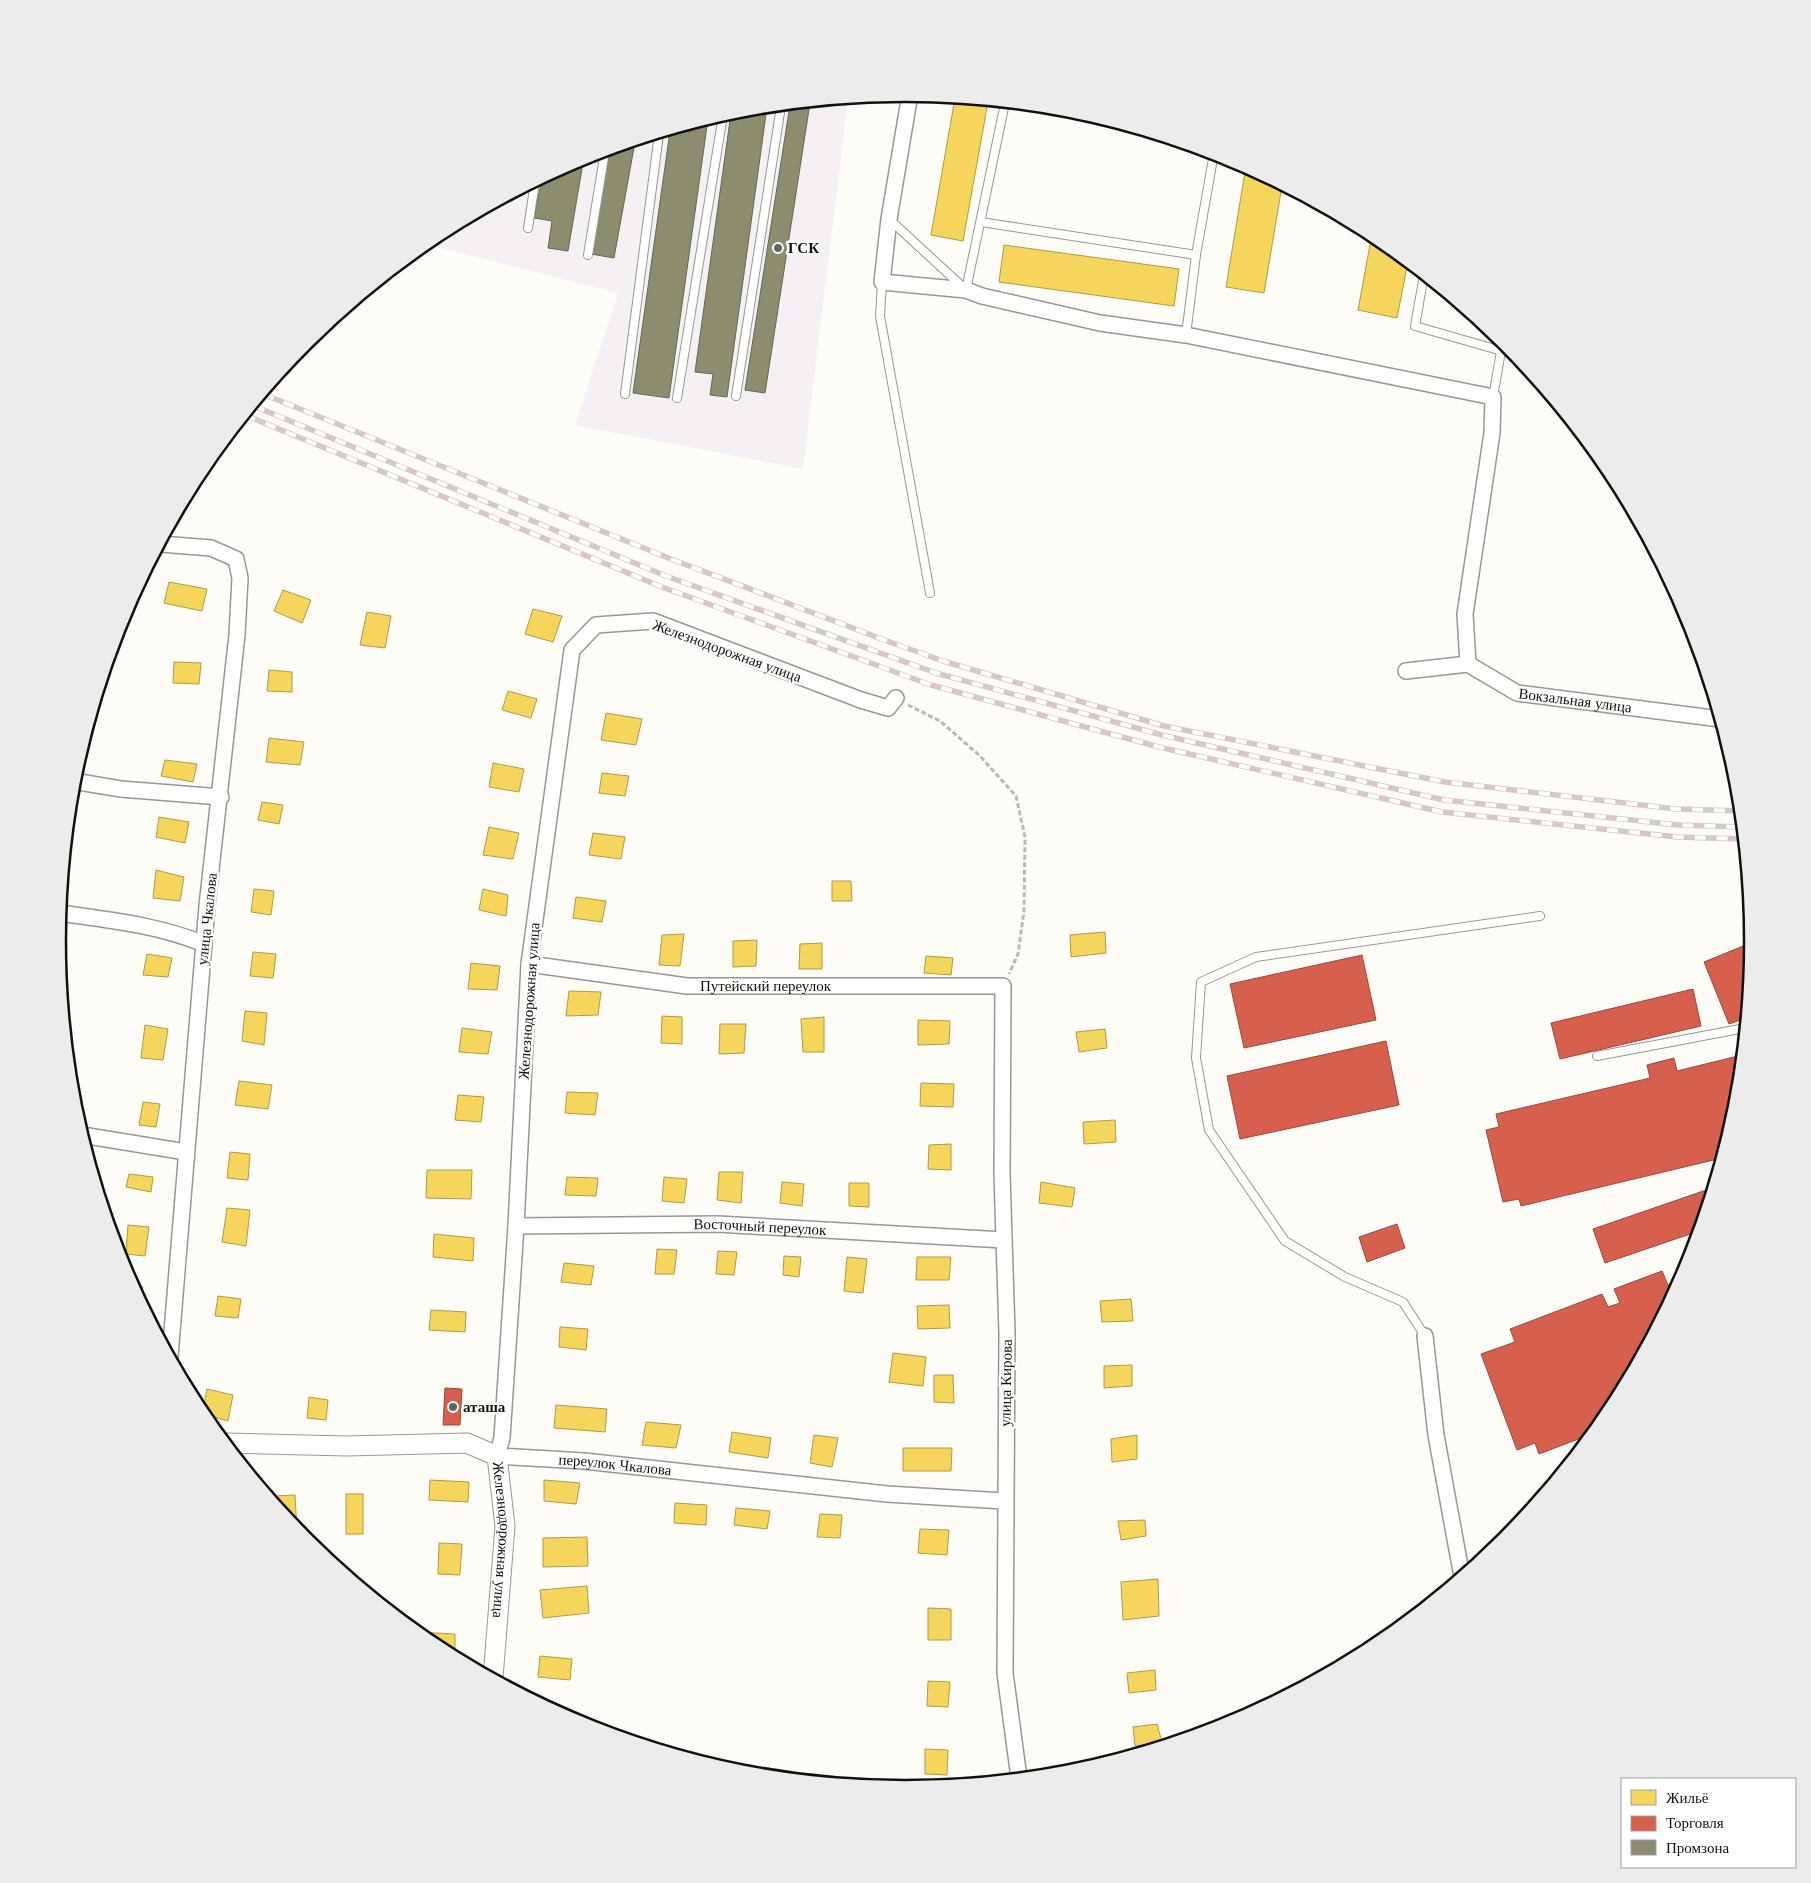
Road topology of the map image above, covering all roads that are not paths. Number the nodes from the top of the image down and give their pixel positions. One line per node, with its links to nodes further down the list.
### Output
1 (909, 102): 9 (street)
2 (1004, 108): 10 (lane)
3 (780, 112): 20 (lane)
4 (722, 123): 22 (lane)
5 (658, 140): 19 (lane)
6 (604, 159): 13 (lane)
7 (1213, 161): 12 (lane)
8 (534, 189): 11 (lane)
9 (889, 219): 14 (street); 16 (lane)
10 (981, 222): 12 (lane); 16 (lane)
11 (528, 228)
12 (1196, 255): 17 (lane)
13 (588, 256)
14 (882, 282): 16 (street); 24 (lane)
15 (1423, 282): 18 (lane)
16 (966, 290): 17 (street)
17 (1186, 335): 21 (street)
18 (1501, 351): 21 (lane)
19 (625, 394)
20 (736, 396)
21 (1493, 397): 25 (street)
22 (677, 398)
23 (167, 544): 30 (street, улица Чкалова)
24 (930, 593)
25 (1468, 664): 26 (street); 28 (street, Вокзальная улица)
26 (1406, 670)
27 (896, 698): 34 (street, Железнодорожная улица)
28 (1714, 718)
29 (81, 782): 30 (street)
30 (220, 797): 33 (street, улица Чкалова)
31 (67, 914): 33 (street)
32 (1540, 916): 42 (lane)
33 (204, 944): 39 (street, улица Чкалова)
34 (528, 964): 35 (street, Путейский переулок); 40 (street, Железнодорожная улица)
35 (1004, 986): 41 (street, улица Кирова)
36 (1740, 1029): 37 (lane)
37 (1597, 1056)
38 (90, 1136): 39 (street)
39 (186, 1152): 43 (street, улица Чкалова)
40 (516, 1226): 41 (street, Восточный переулок); 45 (street, Железнодорожная улица)
41 (1004, 1240): 46 (street, улица Кирова)
42 (1424, 1336): 47 (street)
43 (171, 1346)
44 (234, 1443): 45 (street, переулок Чкалова)
45 (497, 1456): 46 (street, переулок Чкалова); 48 (street, Железнодорожная улица)
46 (1004, 1501): 49 (street, улица Кирова)
47 (1461, 1570)
48 (493, 1672)
49 (1018, 1773)

